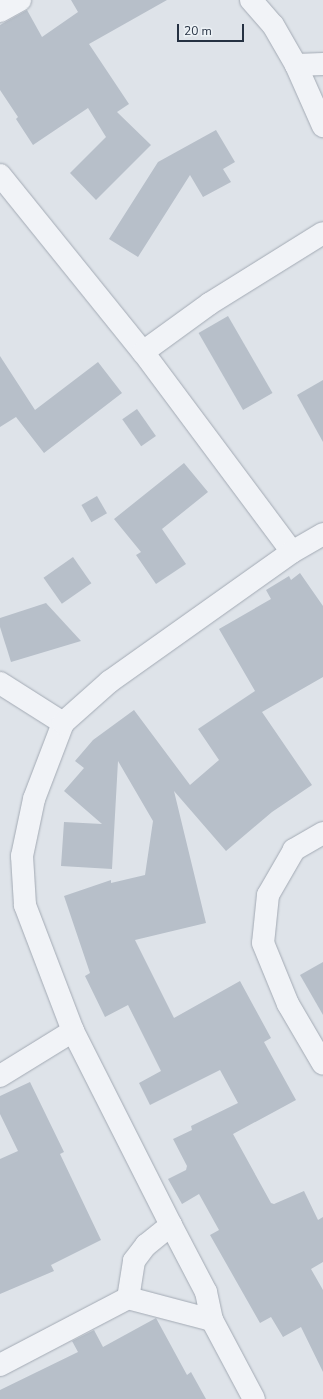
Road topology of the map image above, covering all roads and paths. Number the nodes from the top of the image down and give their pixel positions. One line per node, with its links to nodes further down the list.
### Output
1 (20, 0): 3 (street)
2 (251, 0): 5 (street)
3 (0, 11)
4 (323, 64): 5 (street)
5 (296, 65): 6 (street)
6 (323, 126)
7 (0, 175): 9 (street)
8 (323, 233): 9 (street)
9 (143, 352): 11 (street)
10 (323, 534): 11 (street)
11 (292, 552): 13 (street)
12 (0, 683): 13 (street)
13 (63, 723): 15 (street)
14 (323, 833): 16 (street)
15 (73, 1031): 17 (street); 18 (street)
16 (323, 1064)
17 (0, 1076)
18 (171, 1225): 19 (street); 20 (street)
19 (128, 1298): 20 (street); 21 (street)
20 (212, 1320): 22 (street)
21 (0, 1365)
22 (254, 1399)

